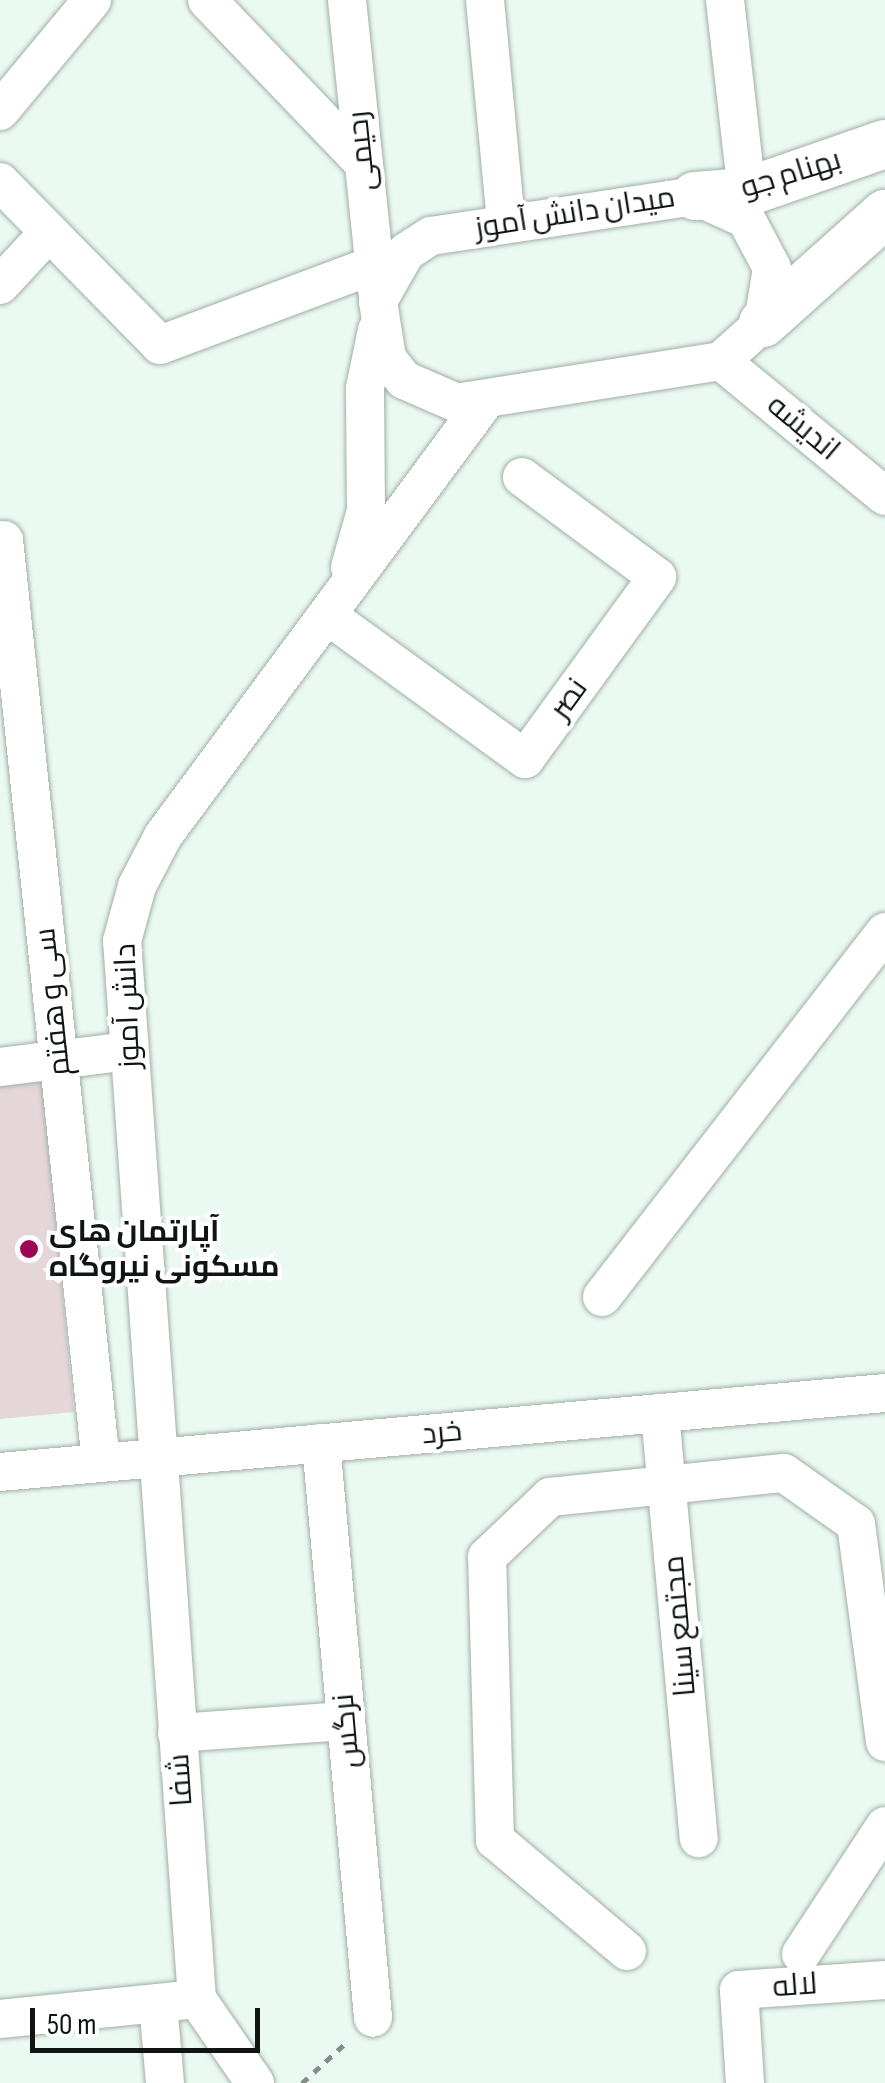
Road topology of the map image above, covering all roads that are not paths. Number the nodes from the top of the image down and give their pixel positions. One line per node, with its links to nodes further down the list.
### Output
1 (92, 0): 6 (street)
2 (207, 0): 8 (street)
3 (347, 0): 8 (street, رحیمی)
4 (485, 0): 13 (street)
5 (725, 0): 10 (street)
6 (0, 111)
7 (885, 144): 10 (main road, بهنام جو)
8 (364, 164): 16 (street, رحیمی)
9 (0, 182): 14 (street)
10 (746, 192): 11 (main road, بهنام جو)
11 (695, 196): 13 (street, میدان دانش آموز); 17 (street, میدان دانش آموز)
12 (885, 214): 17 (main road)
13 (506, 223): 16 (street, میدان دانش آموز)
14 (49, 232): 15 (street); 16 (street)
15 (0, 285)
16 (376, 299): 19 (street); 23 (street, دانش آموز)
17 (763, 324): 18 (street)
18 (721, 360): 19 (street); 21 (street, اندیشه)
19 (486, 400): 23 (street, دانش آموز)
20 (522, 477): 23 (street, نصر)
21 (885, 496)
22 (4, 540): 26 (street, سی و هفتم)
23 (327, 614): 25 (street, دانش آموز)
24 (885, 932): 28 (street)
25 (129, 1051): 26 (street); 32 (street, دانش آموز)
26 (60, 1062): 27 (street); 33 (street, سی و هفتم)
27 (0, 1067)
28 (602, 1297)
29 (885, 1394): 30 (street, خرد)
30 (660, 1413): 31 (street, خرد); 35 (street, مجتمع سینا)
31 (321, 1443): 32 (street, خرد); 36 (street, نرگس)
32 (157, 1458): 33 (street, خرد); 37 (street, شفا)
33 (102, 1463): 34 (street, خرد)
34 (0, 1472)
35 (666, 1481): 38 (street); 40 (street, مجتمع سینا); 41 (street)
36 (346, 1721): 37 (street); 46 (street, نرگس)
37 (178, 1733): 44 (street, شفا)
38 (885, 1742)
39 (885, 1826): 42 (street)
40 (700, 1838)
41 (626, 1951)
42 (801, 1954)
43 (885, 1980): 50 (street, لاله)
44 (197, 1998): 45 (street); 49 (street)
45 (158, 2003): 47 (street); 48 (street)
46 (373, 2018)
47 (0, 2019)
48 (165, 2083)
49 (255, 2083)
50 (746, 2083)

